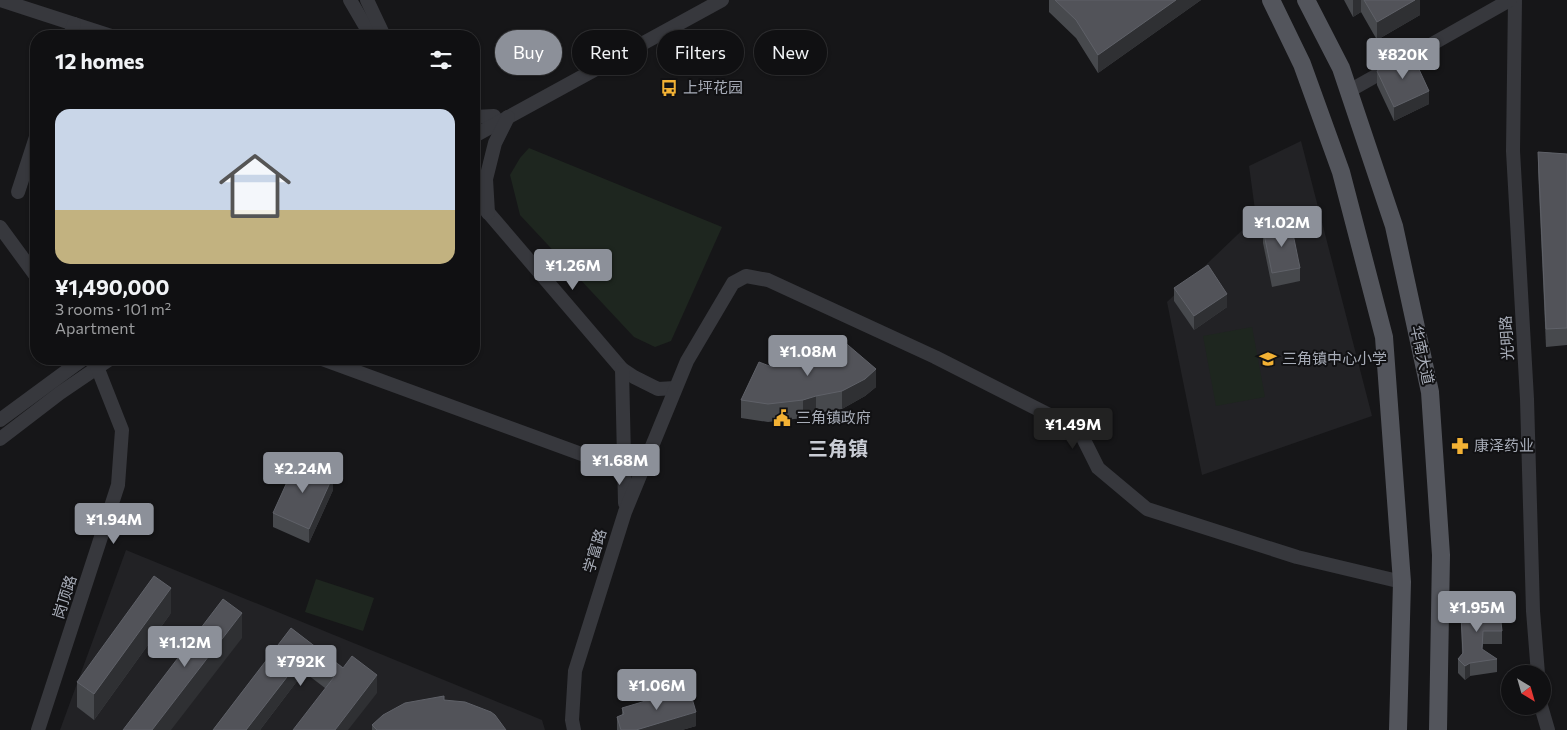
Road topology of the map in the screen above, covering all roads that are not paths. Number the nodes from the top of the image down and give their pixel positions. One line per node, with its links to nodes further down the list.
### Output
1 (0, 0): 10 (street)
2 (350, 0): 11 (street)
3 (367, 0): 12 (street)
4 (706, 0): 14 (street)
5 (722, 0): 16 (street)
6 (1271, 0): 36 (main road)
7 (1306, 0): 13 (main road, 华南大道)
8 (1510, 0): 13 (street)
9 (1515, 0): 37 (street, 光明路)
10 (72, 30)
11 (368, 30)
12 (381, 30)
13 (1349, 91): 42 (main road, 华南大道)
14 (494, 116): 15 (street); 17 (street)
15 (480, 117)
16 (508, 117): 18 (street); 23 (street)
17 (480, 124)
18 (480, 133)
19 (30, 155): 20 (street)
20 (18, 192)
21 (480, 204): 23 (street)
22 (480, 214): 23 (street)
23 (490, 216): 30 (street)
24 (0, 227): 25 (street)
25 (30, 268)
26 (75, 365): 32 (street)
27 (93, 365): 33 (street)
28 (96, 365): 39 (street, 岗顶路)
29 (338, 365): 34 (street)
30 (622, 369): 31 (street); 35 (street)
31 (675, 388): 35 (street, 学富路); 36 (street, 学富路)
32 (0, 420)
33 (0, 439)
34 (595, 459)
35 (625, 512): 40 (street, 学富路)
36 (1402, 582): 41 (main road)
37 (1537, 665)
38 (1544, 715): 43 (street)
39 (38, 730)
40 (574, 730)
41 (1398, 730)
42 (1438, 730)
43 (1548, 730)

